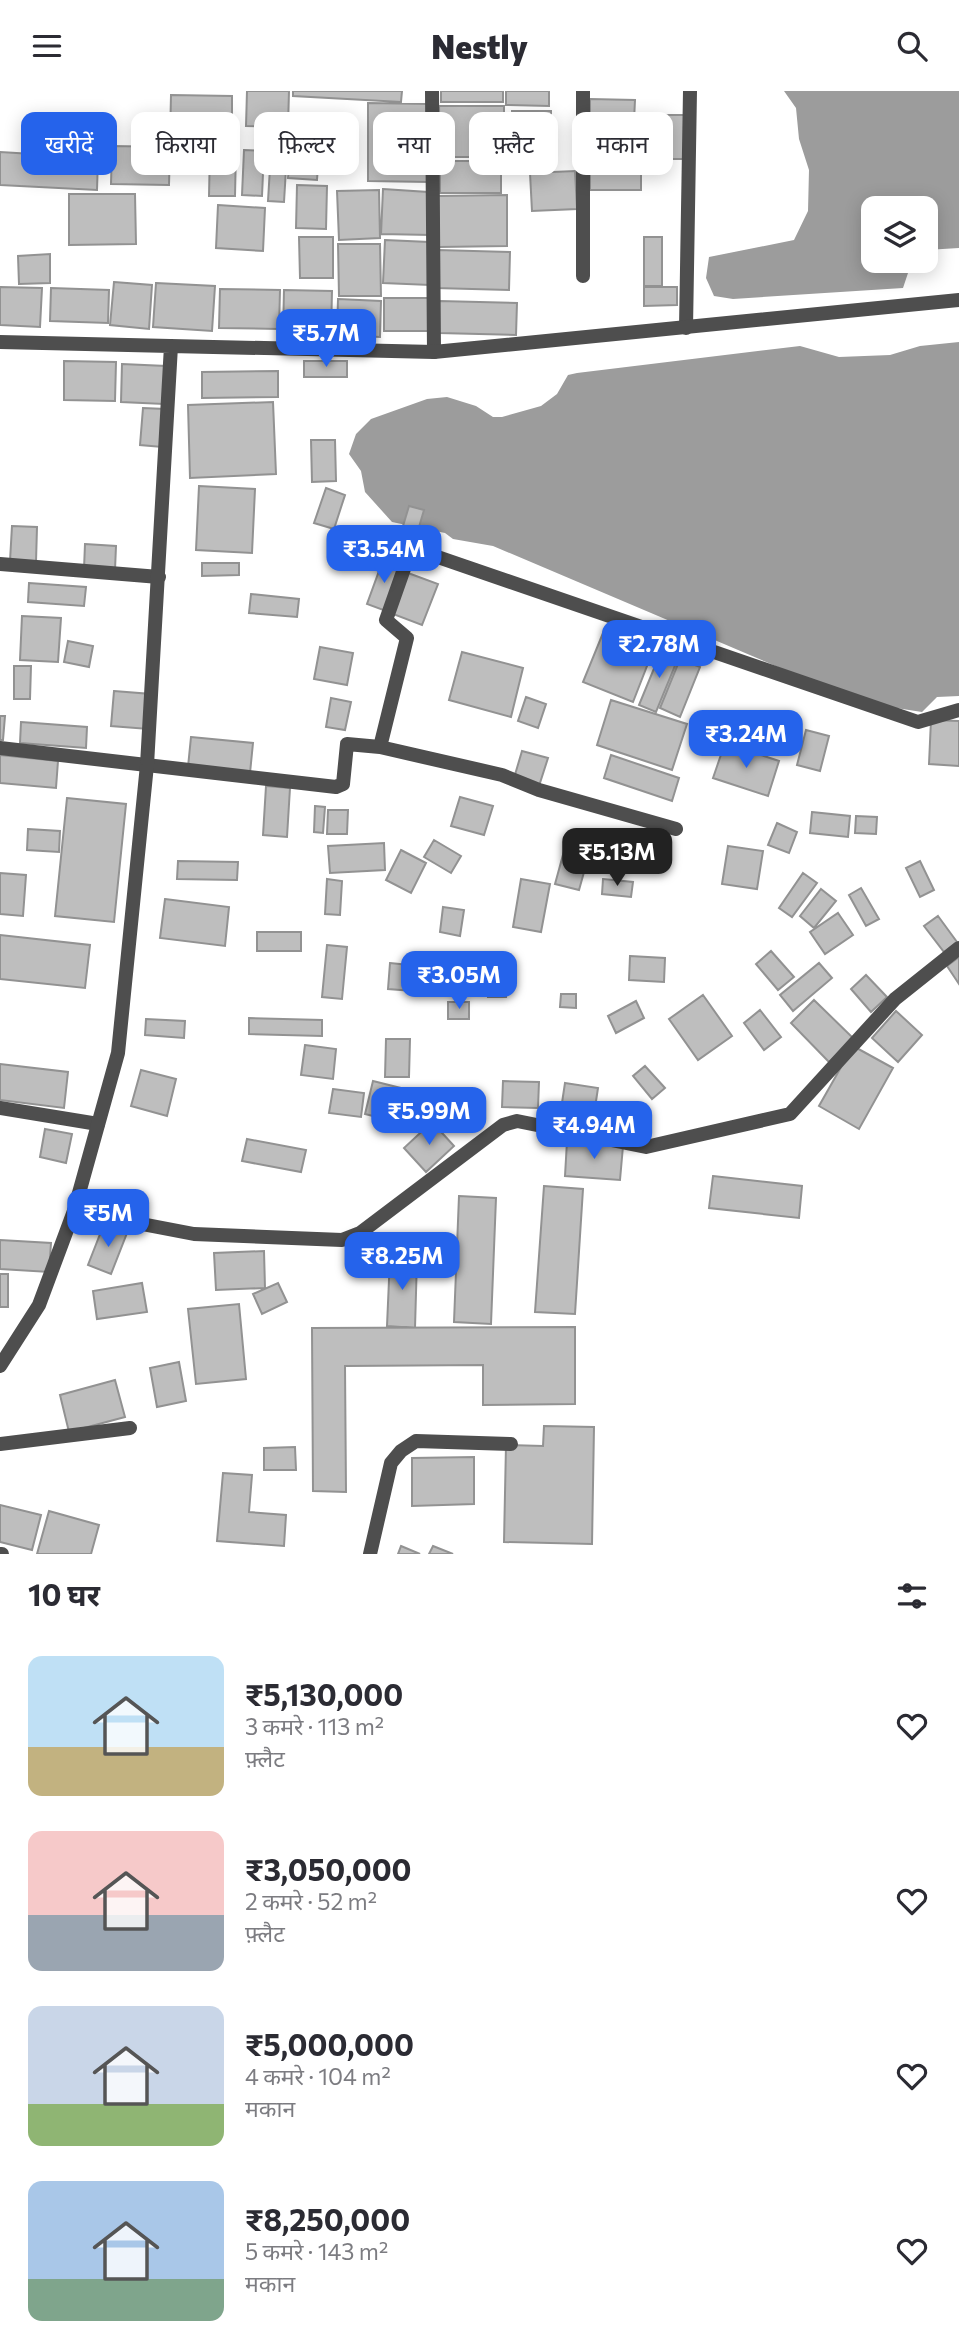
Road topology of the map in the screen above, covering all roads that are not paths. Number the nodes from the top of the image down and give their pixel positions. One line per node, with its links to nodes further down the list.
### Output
1 (432, 91): 9 (street)
2 (583, 91): 4 (street)
3 (690, 91): 6 (street)
4 (583, 276)
5 (959, 300): 6 (street)
6 (686, 328): 9 (street)
7 (0, 342): 8 (street)
8 (172, 346): 9 (street); 11 (street)
9 (434, 352)
10 (0, 564): 11 (street)
11 (159, 577): 15 (street)
12 (959, 710): 13 (street)
13 (380, 747): 15 (street); 16 (street)
14 (0, 748): 15 (street)
15 (147, 765): 19 (street)
16 (676, 829)
17 (959, 948): 20 (street)
18 (0, 1108): 19 (street)
19 (98, 1124): 20 (street)
20 (74, 1211): 21 (street)
21 (0, 1366)
22 (130, 1428): 23 (street)
23 (0, 1444)
24 (511, 1444): 25 (street)
25 (370, 1554)

